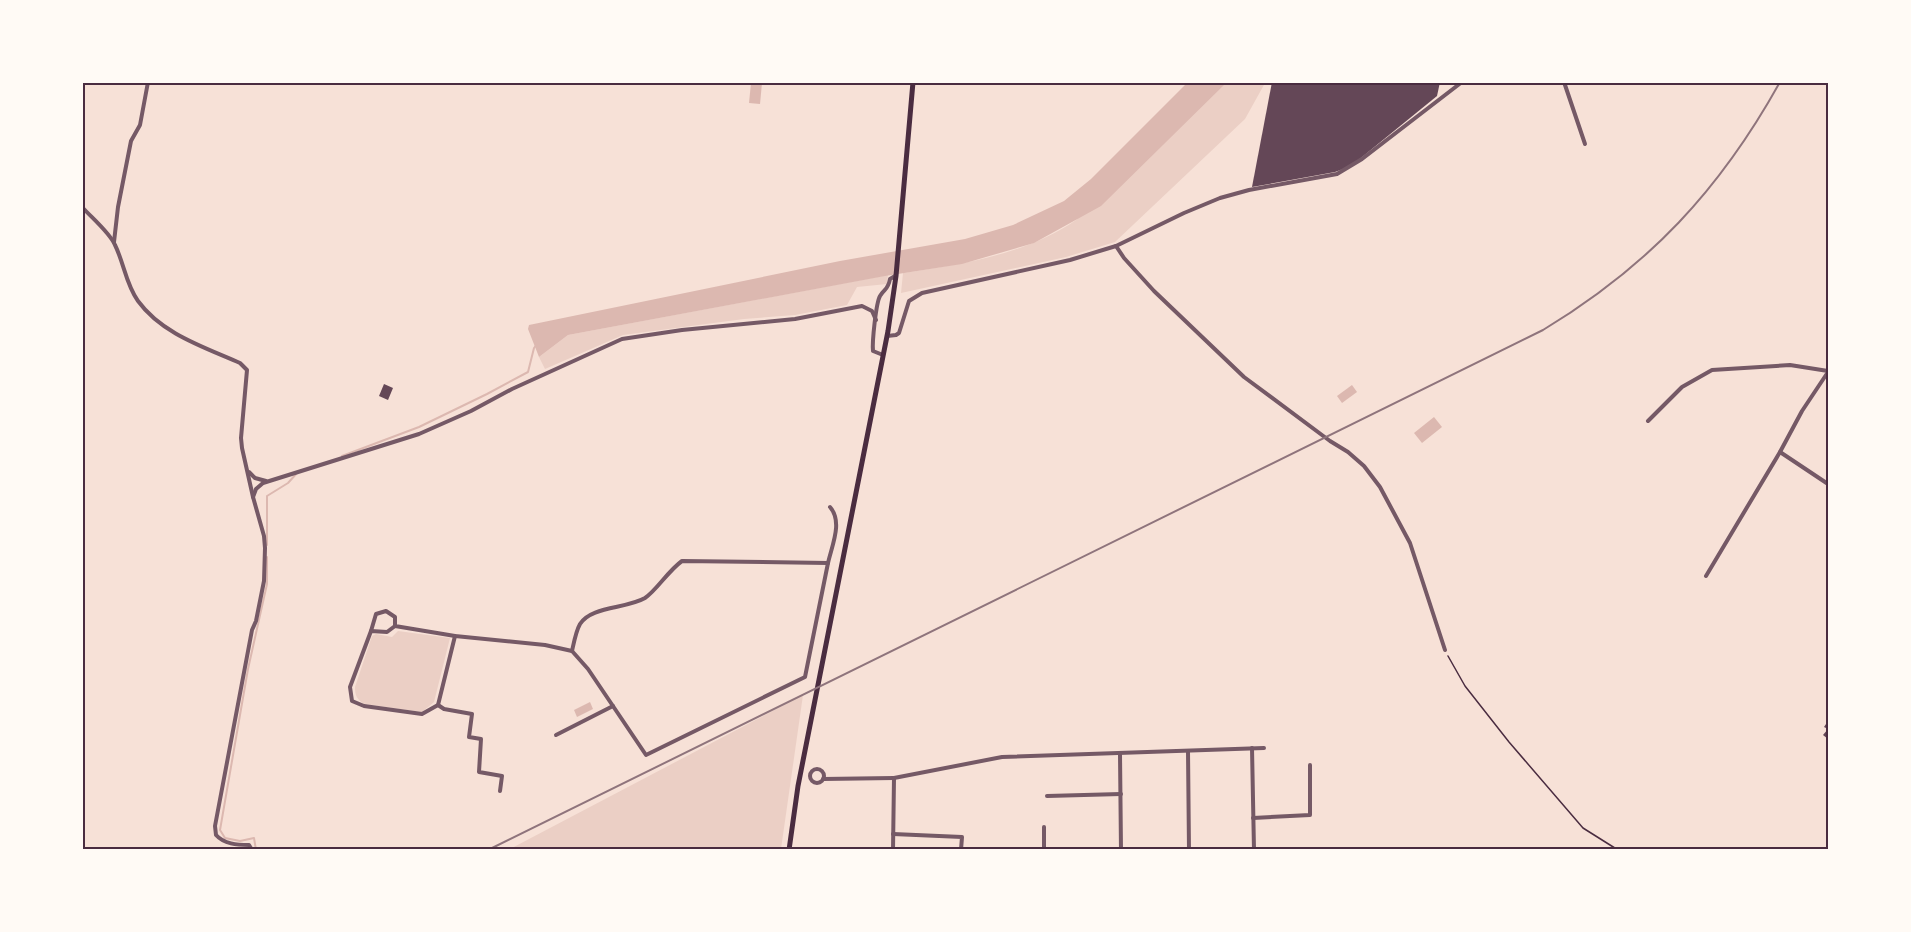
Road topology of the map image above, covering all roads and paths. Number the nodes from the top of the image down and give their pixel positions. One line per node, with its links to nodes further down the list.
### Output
1 (148, 82): 7 (street)
2 (912, 82): 9 (main road)
3 (1462, 82): 8 (street)
4 (1564, 82): 5 (street)
5 (1585, 144)
6 (82, 207): 7 (street)
7 (114, 243): 16 (street)
8 (1116, 246): 11 (street); 26 (street)
9 (896, 276): 10 (street); 11 (main road)
10 (876, 320): 12 (street); 17 (street)
11 (887, 336): 12 (main road)
12 (883, 356): 45 (main road)
13 (1828, 371): 14 (street); 15 (street)
14 (1648, 421)
15 (1780, 452): 18 (street); 22 (street)
16 (247, 469): 17 (street); 19 (street)
17 (269, 481): 19 (street)
18 (1828, 484)
19 (253, 497): 44 (street)
20 (830, 507): 21 (street)
21 (828, 563): 27 (street); 29 (street)
22 (1706, 576)
23 (395, 626): 24 (street); 24 (street); 25 (street)
24 (371, 631): 28 (street)
25 (455, 636): 27 (street); 28 (street)
26 (1445, 650): 52 (path)
27 (572, 651): 29 (street)
28 (438, 705): 38 (street)
29 (613, 706): 30 (street)
30 (556, 735)
31 (1252, 748): 32 (street); 33 (street); 41 (street); 51 (street)
32 (1264, 748)
33 (1188, 751): 34 (street); 50 (street)
34 (1120, 754): 36 (street); 39 (street)
35 (1310, 765): 41 (street)
36 (894, 777): 37 (street); 43 (street)
37 (823, 779)
38 (500, 791)
39 (1121, 794): 40 (street); 49 (street)
40 (1047, 796)
41 (1253, 818): 51 (street)
42 (1044, 827): 48 (street)
43 (893, 834): 46 (street); 47 (street)
44 (252, 849)
45 (789, 849)
46 (892, 849)
47 (961, 849)
48 (1044, 849)
49 (1121, 849)
50 (1189, 849)
51 (1254, 849)
52 (1618, 849)

